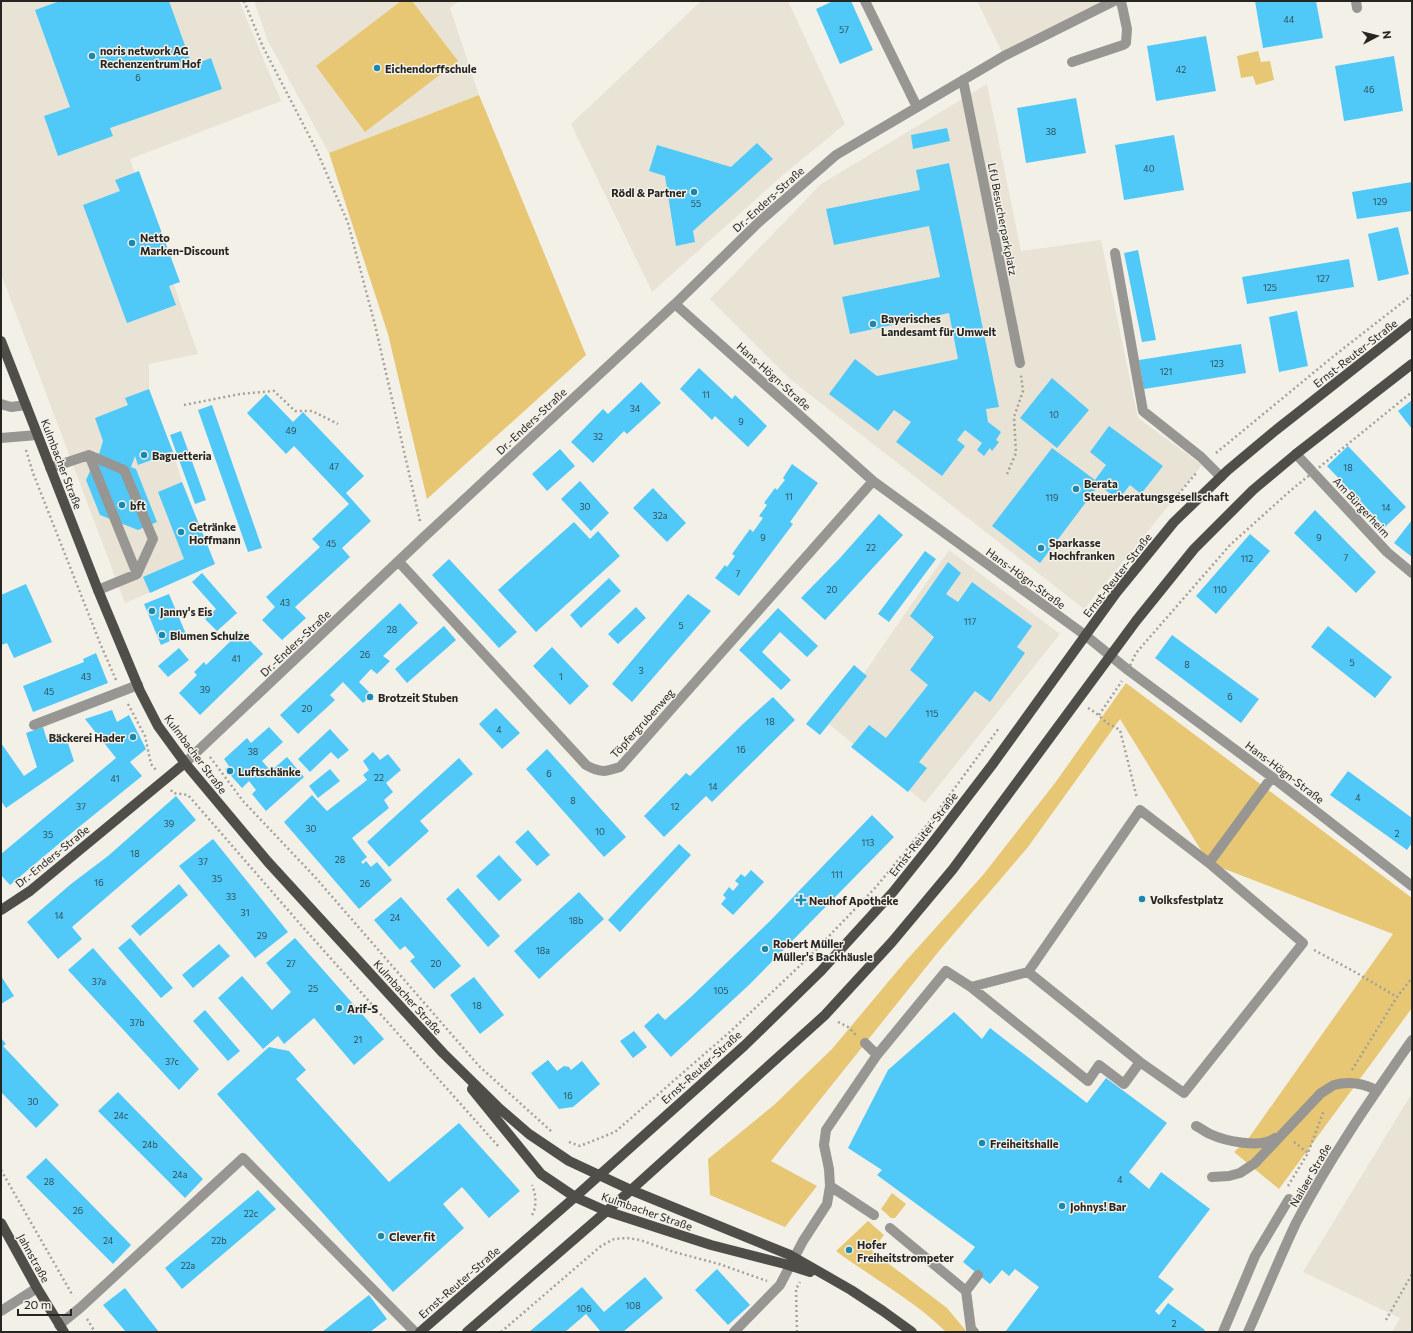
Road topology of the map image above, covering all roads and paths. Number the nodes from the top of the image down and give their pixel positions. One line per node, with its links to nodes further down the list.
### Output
1 (244, 1): 32 (path)
2 (865, 1): 7 (street)
3 (1114, 1): 6 (street, Dr.-Enders-Straße)
4 (1121, 1): 5 (street)
5 (1072, 62)
6 (963, 80): 7 (street, Dr.-Enders-Straße); 13 (street, LfU Besucherparkplatz)
7 (917, 107): 10 (street, Dr.-Enders-Straße)
8 (1115, 253): 25 (street)
9 (1412, 295): 25 (path)
10 (675, 304): 30 (street, Hans-Högn-Straße); 32 (street, Dr.-Enders-Straße)
11 (1412, 323): 29 (main road, Ernst-Reuter-Straße)
12 (1, 341): 18 (main road, Kulmbacher Straße)
13 (1020, 363)
14 (1412, 364): 23 (main road)
15 (1023, 391): 28 (path)
16 (1412, 392): 27 (path, bridge)
17 (1, 404): 18 (street)
18 (26, 406): 21 (main road, Kulmbacher Straße)
19 (184, 406): 20 (path)
20 (338, 424)
21 (37, 435): 22 (street); 26 (main road, Kulmbacher Straße)
22 (1, 438)
23 (1296, 454): 27 (street, Am Bürgerheim); 38 (main road)
24 (90, 455): 26 (street); 35 (street); 35 (street)
25 (1206, 462): 29 (street); 31 (path)
26 (50, 468): 36 (main road, Kulmbacher Straße)
27 (1313, 472): 34 (street, Am Bürgerheim); 39 (path, bridge)
28 (1007, 474)
29 (1221, 477): 37 (main road, Ernst-Reuter-Straße)
30 (873, 481): 33 (street, Töpfergrubenweg); 37 (street, Hans-Högn-Straße)
31 (1168, 508)
32 (424, 537): 33 (street, Dr.-Enders-Straße)
33 (399, 562): 46 (street, Dr.-Enders-Straße)
34 (1412, 573)
35 (137, 574): 36 (street)
36 (98, 590): 41 (main road, Kulmbacher Straße)
37 (1085, 635): 38 (street, Hans-Högn-Straße); 71 (main road, Ernst-Reuter-Straße)
38 (1110, 656): 39 (street, Hans-Högn-Straße); 75 (main road)
39 (1127, 673): 48 (street, Hans-Högn-Straße)
40 (1123, 680): 42 (path)
41 (138, 685): 44 (street); 47 (main road, Kulmbacher Straße)
42 (1099, 715)
43 (1107, 722): 49 (path)
44 (34, 725)
45 (1001, 726): 68 (path)
46 (202, 747): 47 (street, Dr.-Enders-Straße); 67 (path)
47 (185, 763): 52 (main road, Dr.-Enders-Straße); 60 (main road, Kulmbacher Straße)
48 (1272, 776): 50 (street); 51 (street, Hans-Högn-Straße)
49 (1140, 810): 50 (street); 54 (street)
50 (1208, 864): 53 (street)
51 (1412, 886)
52 (1, 910)
53 (1303, 943): 57 (path); 62 (street)
54 (1028, 972): 56 (street); 62 (street)
55 (1412, 978): 57 (path)
56 (971, 987): 61 (street); 62 (street)
57 (1397, 997): 63 (path)
58 (1412, 1040): 64 (street, Nailaer Straße)
59 (865, 1043): 61 (street)
60 (443, 1053): 71 (main road, Kulmbacher Straße); 76 (main road, Kulmbacher Straße)
61 (877, 1055): 74 (street)
62 (1140, 1062)
63 (1344, 1083): 64 (street); 66 (street)
64 (1377, 1091): 106 (street, Nailaer Straße)
65 (1196, 1126): 66 (street)
66 (1283, 1132): 69 (path); 72 (street)
67 (554, 1133)
68 (566, 1141)
69 (1308, 1153)
70 (1, 1170): 92 (path)
71 (600, 1175): 75 (main road, Kulmbacher Straße); 76 (main road, Ernst-Reuter-Straße)
72 (1212, 1177)
73 (531, 1183): 80 (path)
74 (830, 1186): 79 (street); 83 (street)
75 (631, 1190): 78 (main road); 83 (main road, Kulmbacher Straße)
76 (575, 1197): 78 (main road, Kulmbacher Straße); 99 (main road, Ernst-Reuter-Straße)
77 (1289, 1199): 105 (street)
78 (606, 1211): 83 (main road, Kulmbacher Straße); 100 (main road)
79 (874, 1215)
80 (531, 1216)
81 (1, 1223): 89 (main road, Jahnstraße)
82 (890, 1228): 91 (street)
83 (793, 1262): 84 (main road, Kulmbacher Straße); 87 (main road, Kulmbacher Straße); 88 (street)
84 (807, 1271): 87 (main road, Kulmbacher Straße); 90 (path)
85 (1412, 1274): 94 (path)
86 (978, 1275): 91 (street)
87 (832, 1279): 104 (main road, Kulmbacher Straße)
88 (780, 1285): 90 (path); 101 (path); 102 (street)
89 (37, 1288): 93 (street); 95 (main road, Jahnstraße)
90 (796, 1290): 103 (path)
91 (966, 1291): 96 (street)
92 (80, 1308): 95 (street); 97 (path); 98 (street)
93 (1, 1311)
94 (1386, 1320)
95 (62, 1330)
96 (971, 1331)
97 (95, 1332)
98 (415, 1332)
99 (420, 1332)
100 (467, 1332)
101 (501, 1332)
102 (734, 1332)
103 (797, 1332)
104 (912, 1332)
105 (1223, 1332)
106 (1248, 1332)

